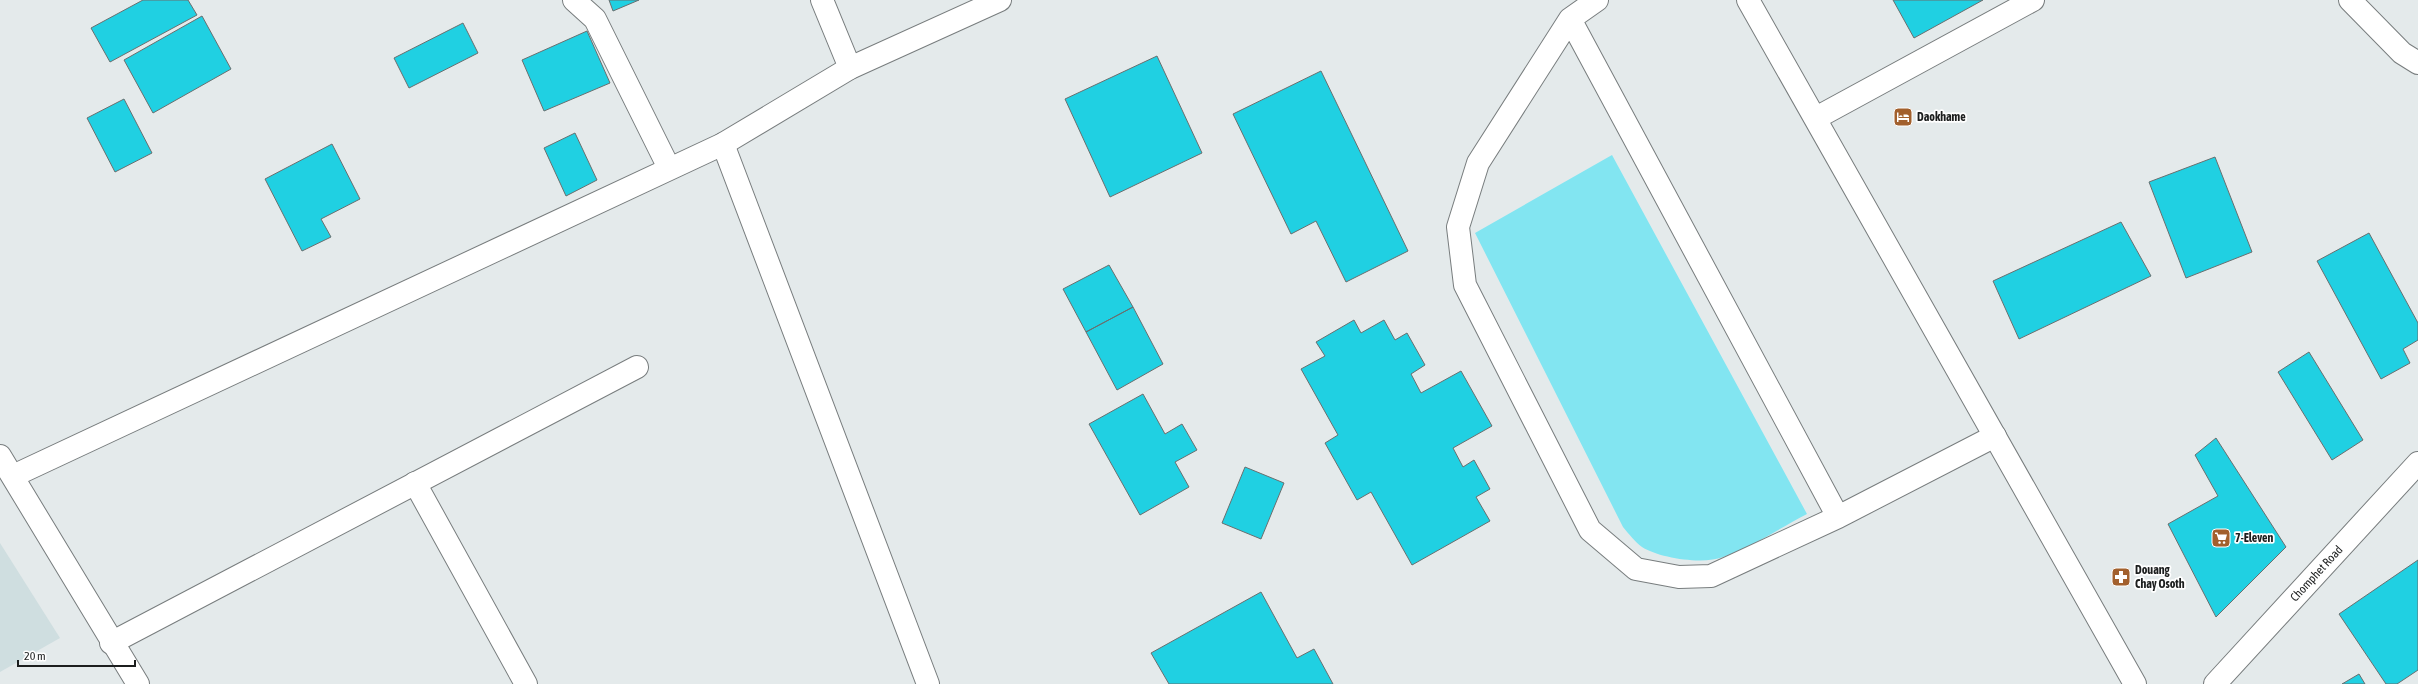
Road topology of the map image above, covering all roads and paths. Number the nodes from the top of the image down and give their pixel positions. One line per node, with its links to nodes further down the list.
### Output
1 (574, 0): 13 (street)
2 (822, 0): 10 (street)
3 (1000, 0): 10 (street)
4 (1596, 0): 8 (street)
5 (1748, 0): 11 (street)
6 (2033, 0): 11 (street)
7 (2350, 0): 9 (street)
8 (1570, 19): 20 (street); 20 (street)
9 (2418, 63)
10 (850, 68): 12 (street)
11 (1816, 118): 15 (street)
12 (723, 144): 13 (street); 24 (street)
13 (669, 168): 18 (street)
14 (637, 367): 19 (street)
15 (1995, 436): 20 (street); 25 (street)
16 (0, 456): 18 (street)
17 (2418, 463): 26 (street, Chomphet Road)
18 (14, 476): 21 (street)
19 (415, 483): 21 (street); 23 (street)
20 (1838, 517)
21 (111, 643): 22 (street)
22 (138, 684)
23 (526, 684)
24 (928, 684)
25 (2135, 684)
26 (2215, 684)

